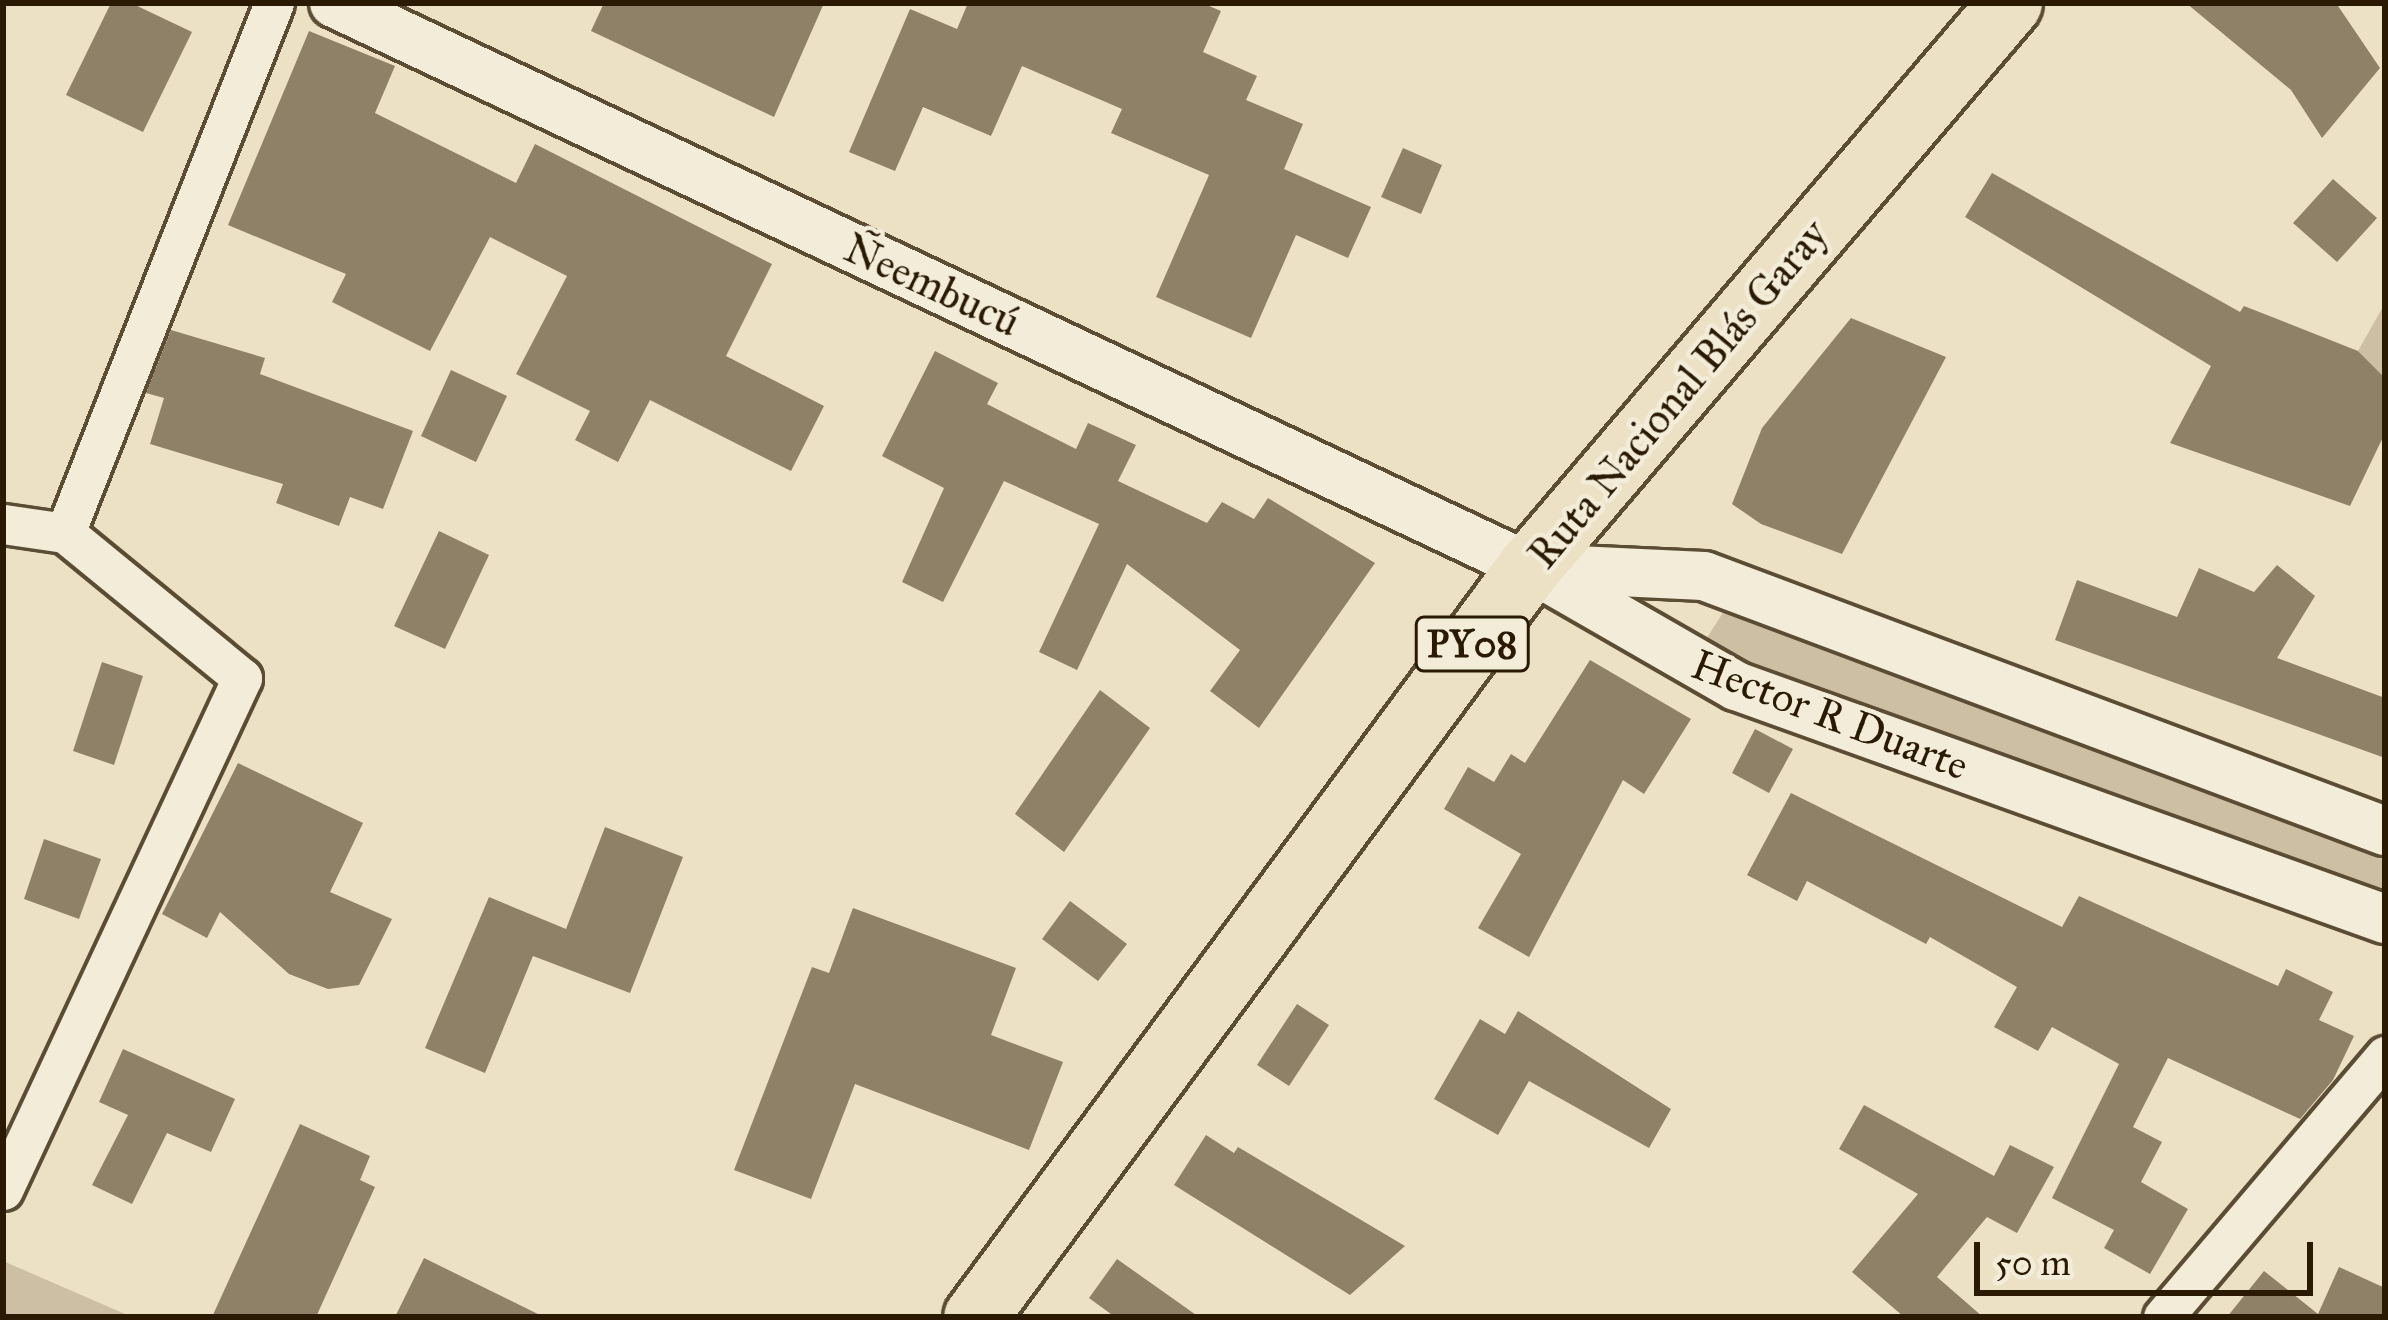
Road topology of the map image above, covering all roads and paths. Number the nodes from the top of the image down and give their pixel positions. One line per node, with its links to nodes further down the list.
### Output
1 (274, 3): 5 (street)
2 (334, 3): 6 (street, Ñeembucú)
3 (2010, 3): 6 (highway, Ruta Nacional Blás Garay / PY08)
4 (3, 524): 5 (street)
5 (65, 533): 10 (street)
6 (1529, 567): 7 (street, Hector R Duarte); 8 (street, Hector R Duarte); 11 (highway, Ruta Nacional Blás Garay / PY08)
7 (2385, 831)
8 (2385, 919)
9 (2385, 1056): 12 (street)
10 (3, 1190)
11 (975, 1317)
12 (2163, 1317)

